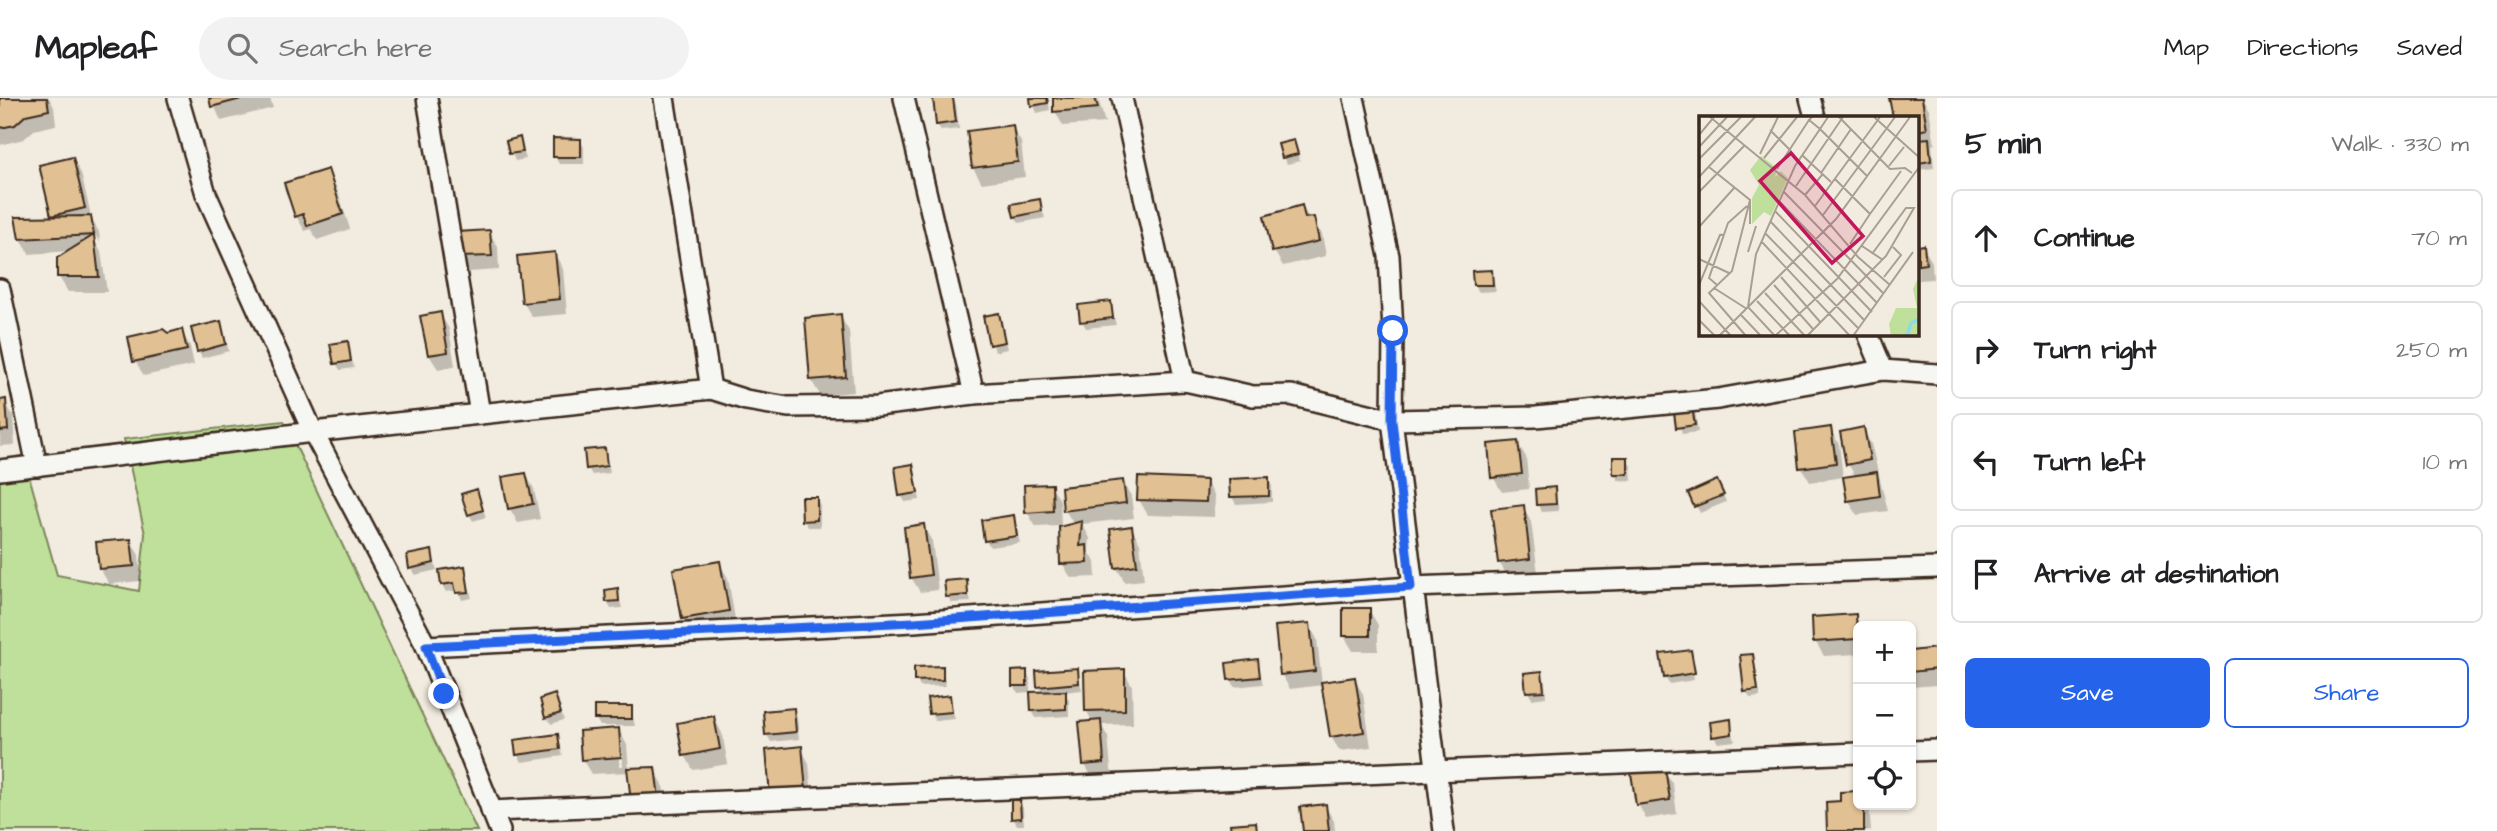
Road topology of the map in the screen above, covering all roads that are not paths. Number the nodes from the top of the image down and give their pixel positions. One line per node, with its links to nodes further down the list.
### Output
1 (178, 98): 18 (street)
2 (427, 98): 16 (street)
3 (664, 98): 14 (street)
4 (904, 98): 15 (street)
5 (1122, 98): 13 (street)
6 (1354, 98): 17 (street)
7 (1810, 98): 8 (street)
8 (1815, 116)
9 (0, 289): 19 (street)
10 (1869, 336): 11 (street)
11 (1883, 370): 12 (street); 17 (street)
12 (1937, 374)
13 (1185, 381): 15 (street); 17 (street)
14 (711, 389): 15 (street); 16 (street)
15 (974, 394)
16 (480, 414): 18 (street)
17 (1392, 420): 22 (street)
18 (313, 432): 19 (street); 23 (street)
19 (37, 466): 20 (street)
20 (0, 470)
21 (1937, 568): 22 (street)
22 (1411, 587): 23 (street); 27 (street)
23 (426, 646): 28 (street)
24 (1937, 750): 25 (street)
25 (1916, 751)
26 (1853, 753): 27 (street)
27 (1437, 772): 28 (street); 30 (street)
28 (491, 811): 29 (street)
29 (500, 831)
30 (1444, 831)

